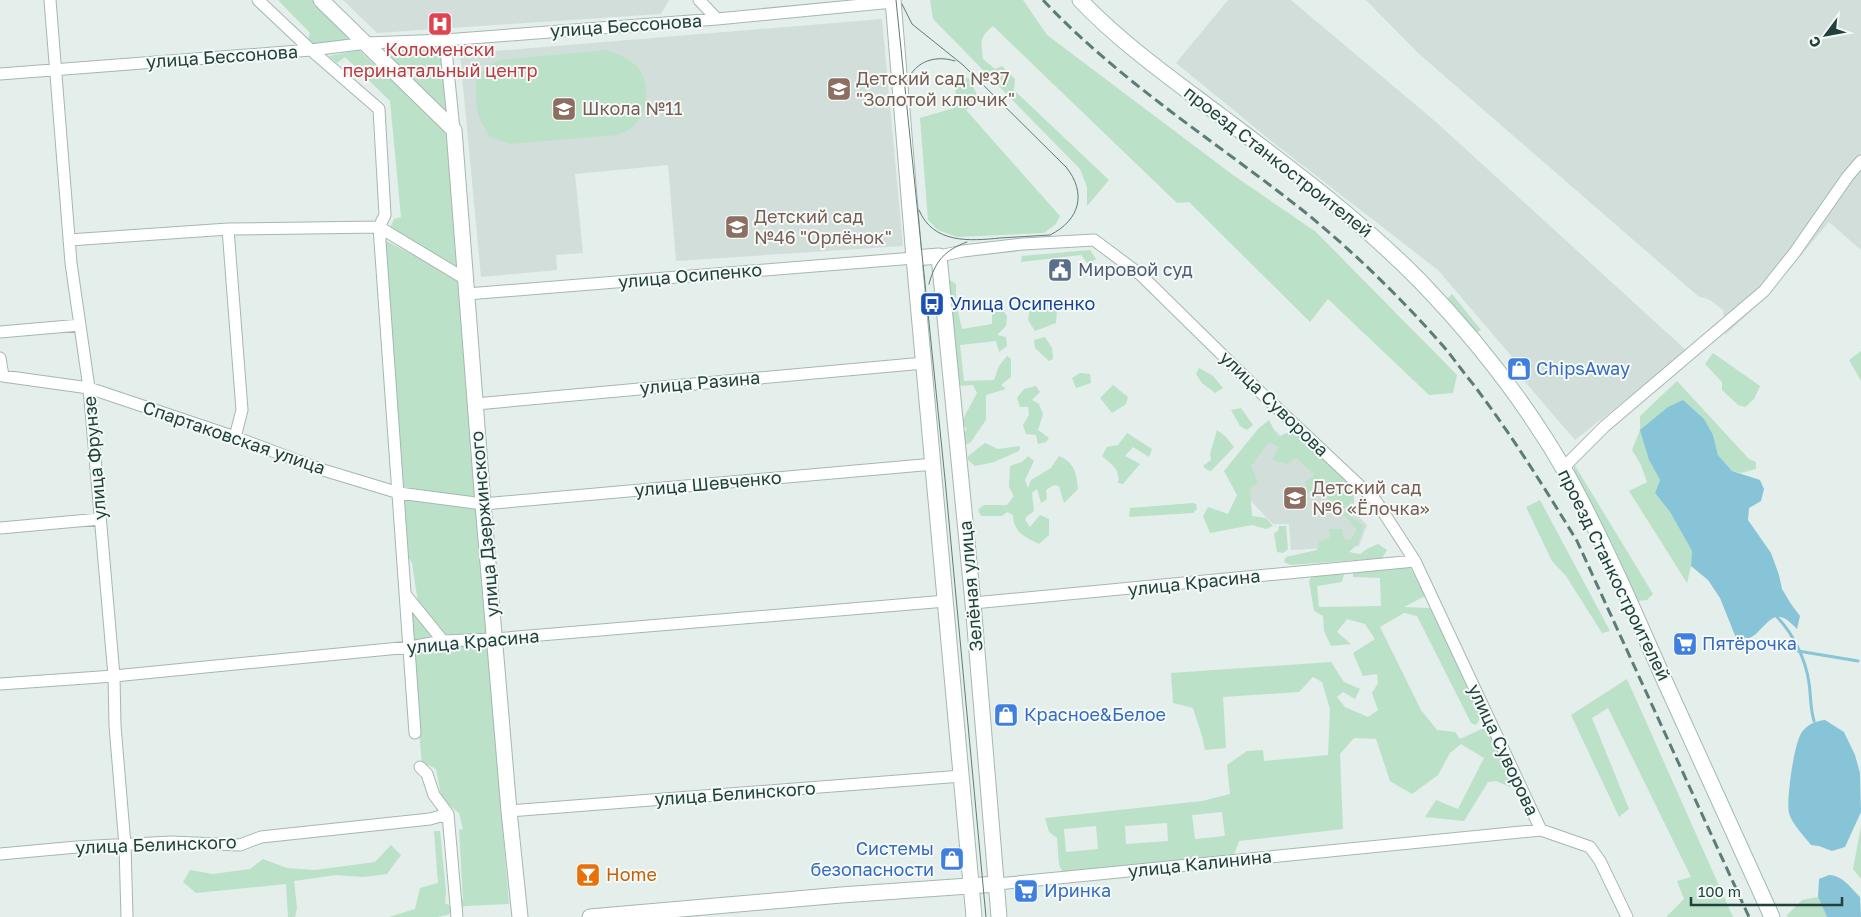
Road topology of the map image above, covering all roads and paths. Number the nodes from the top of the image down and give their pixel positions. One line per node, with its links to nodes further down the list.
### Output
1 (50, 0): 11 (street, улица Фрунзе)
2 (258, 0): 10 (street)
3 (321, 0): 9 (street)
4 (699, 0): 7 (street)
5 (1080, 0): 29 (street, проезд Станкостроителей)
6 (893, 1): 7 (street, улица Бессонова); 19 (street)
7 (717, 18): 8 (street, улица Бессонова)
8 (445, 40): 9 (street, улица Бессонова); 13 (street, улица Дзержинского)
9 (367, 43): 10 (street, улица Бессонова); 13 (street)
10 (311, 50): 11 (street, улица Бессонова); 15 (street)
11 (56, 70): 12 (street, улица Бессонова); 17 (street, улица Фрунзе)
12 (0, 74)
13 (454, 130): 20 (street, улица Дзержинского)
14 (1861, 161): 29 (street)
15 (379, 227): 16 (street); 20 (street); 30 (street)
16 (228, 229): 17 (street); 27 (street)
17 (69, 240): 21 (street, улица Фрунзе)
18 (939, 256): 19 (street); 34 (street, улица Суворова); 37 (street, Зелёная улица)
19 (914, 258): 20 (street, улица Осипенко); 24 (street, Зелёная улица)
20 (467, 287): 26 (street, улица Дзержинского)
21 (80, 325): 22 (street); 25 (street, улица Фрунзе)
22 (0, 332)
23 (0, 358): 25 (street, Спартаковская улица)
24 (924, 363): 26 (street, улица Разина); 28 (street, Зелёная улица)
25 (89, 388): 27 (street, Спартаковская улица); 32 (street, улица Фрунзе)
26 (476, 404): 31 (street, улица Дзержинского)
27 (235, 437): 30 (street, Спартаковская улица)
28 (934, 464): 31 (street, улица Шевченко); 36 (street, Зелёная улица)
29 (1563, 468): 60 (street, проезд Станкостроителей)
30 (399, 493): 31 (street, Спартаковская улица); 35 (street)
31 (483, 504): 38 (street, улица Дзержинского)
32 (100, 519): 33 (street); 41 (street, улица Фрунзе)
33 (0, 528)
34 (1415, 561): 37 (street, улица Красина); 48 (street, улица Суворова)
35 (405, 594): 39 (street); 40 (street)
36 (946, 601): 38 (street, улица Красина); 45 (street, Зелёная улица)
37 (973, 604): 51 (street, Зелёная улица)
38 (494, 640): 39 (street, улица Красина); 46 (street, улица Дзержинского)
39 (443, 641): 40 (street, улица Красина)
40 (410, 647): 41 (street, улица Красина); 43 (street)
41 (114, 676): 42 (street, улица Красина); 49 (street, улица Фрунзе)
42 (0, 684)
43 (415, 733)
44 (420, 767): 47 (street)
45 (962, 776): 46 (street, улица Белинского); 52 (street, Зелёная улица)
46 (509, 811): 55 (street, улица Дзержинского)
47 (448, 814): 49 (street, улица Белинского); 54 (street)
48 (1540, 830): 51 (street, улица Калинина); 59 (street, улица Суворова)
49 (124, 845): 50 (street, улица Белинского); 53 (street, улица Фрунзе)
50 (0, 854)
51 (997, 884): 52 (street, улица Калинина); 58 (street, Зелёная улица)
52 (971, 885): 56 (street, улица Калинина); 57 (street, Зелёная улица)
53 (127, 917)
54 (457, 917)
55 (520, 917)
56 (590, 917)
57 (974, 917)
58 (1000, 917)
59 (1627, 917)
60 (1772, 917)

